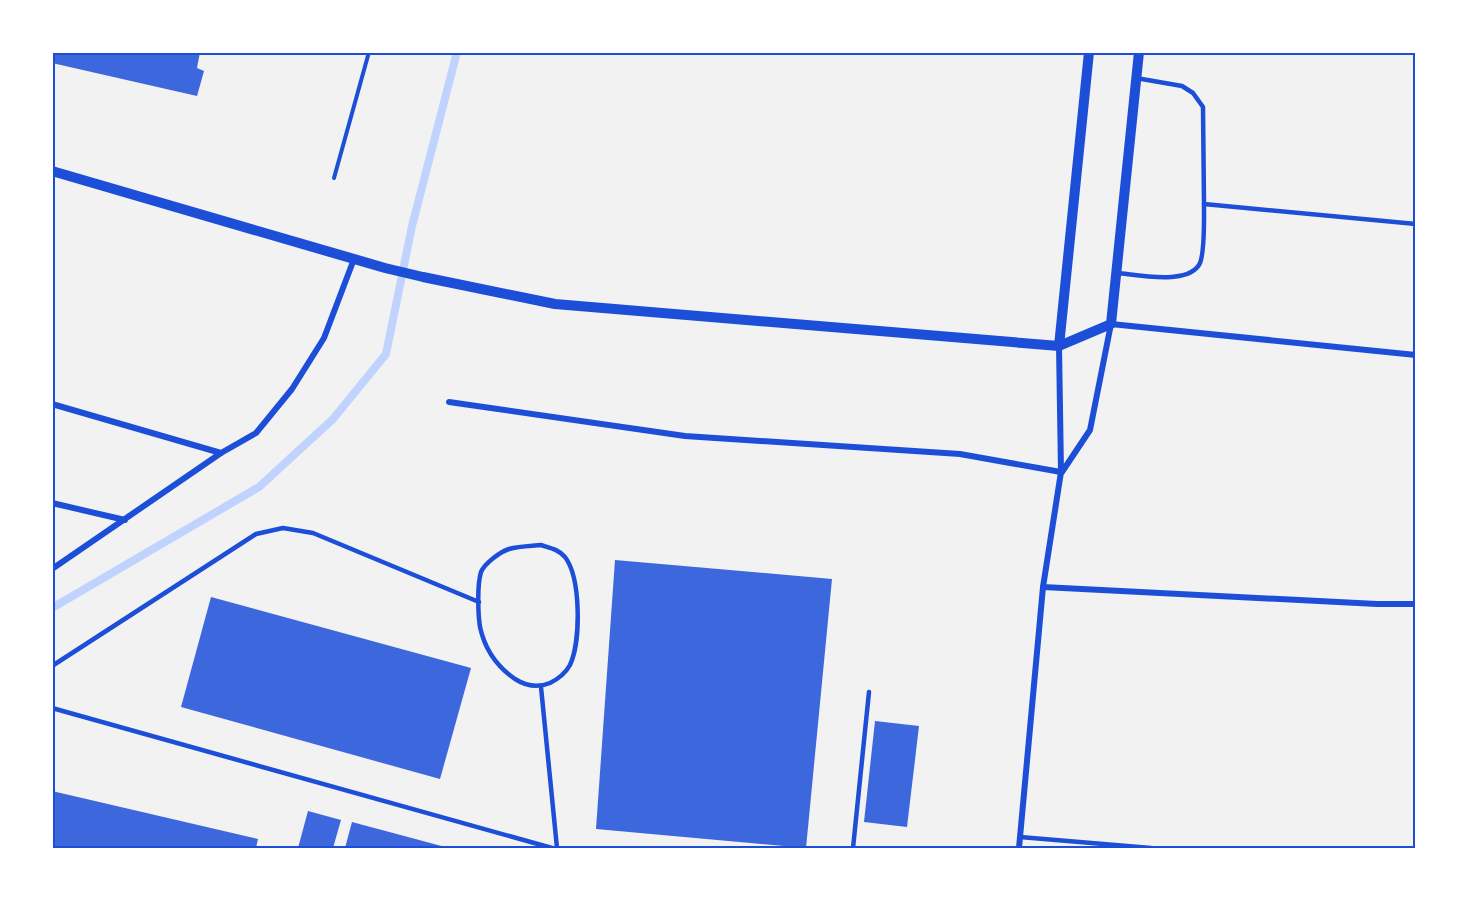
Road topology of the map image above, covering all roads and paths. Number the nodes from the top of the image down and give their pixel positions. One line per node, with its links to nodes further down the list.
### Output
1 (369, 52): 6 (path)
2 (1089, 52): 12 (street)
3 (1139, 52): 4 (street)
4 (1136, 78): 7 (lane); 10 (street)
5 (52, 171): 9 (street)
6 (334, 178)
7 (1204, 204): 8 (lane); 10 (lane)
8 (1416, 224)
9 (354, 259): 12 (street); 16 (street)
10 (1116, 272): 11 (street)
11 (1110, 324): 12 (street); 13 (street); 17 (street)
12 (1059, 346): 17 (street)
13 (1416, 355)
14 (449, 402): 17 (street)
15 (52, 404): 16 (street)
16 (221, 453): 19 (street)
17 (1061, 472): 21 (street)
18 (52, 503): 19 (street)
19 (125, 520): 20 (street)
20 (52, 569)
21 (1043, 587): 23 (street); 28 (street)
22 (479, 602): 24 (lane); 25 (lane); 25 (lane)
23 (1416, 603)
24 (52, 666)
25 (541, 687): 30 (lane)
26 (869, 692): 31 (lane)
27 (52, 708): 30 (lane)
28 (1020, 837): 29 (lane); 32 (street)
29 (1080, 842): 33 (lane); 34 (lane)
30 (554, 849)
31 (853, 849)
32 (1019, 849)
33 (1079, 849)
34 (1151, 849)

